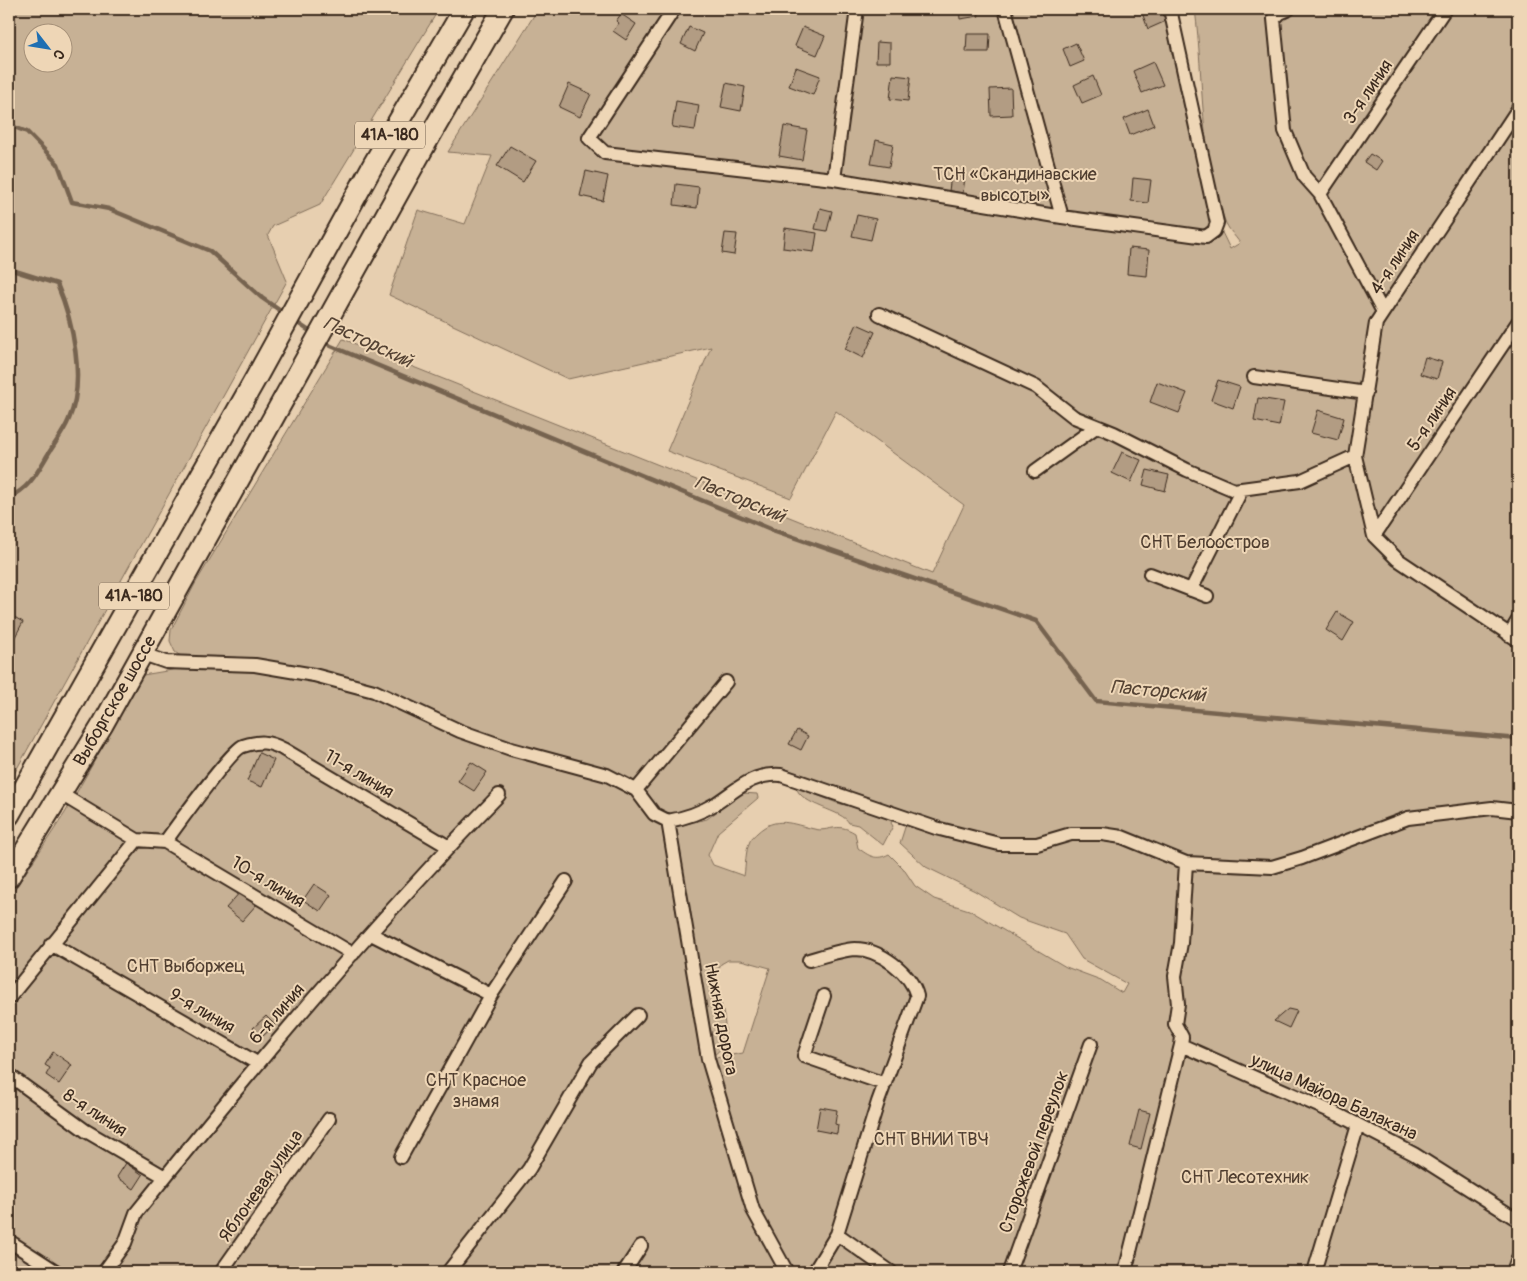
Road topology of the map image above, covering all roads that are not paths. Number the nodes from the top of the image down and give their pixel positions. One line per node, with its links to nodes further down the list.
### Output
1 (464, 9): 35 (main road, Выборгское шоссе / 41А-180)
2 (503, 9): 29 (main road, Выборгское шоссе / 41А-180)
3 (674, 9): 11 (street)
4 (857, 9): 11 (street)
5 (1005, 9): 13 (street)
6 (1170, 9): 13 (street)
7 (1289, 9): 9 (street)
8 (1445, 9): 12 (street, 3-я линия)
9 (1275, 14): 12 (street)
10 (1518, 109): 14 (street, 4-я линия)
11 (834, 179): 13 (street)
12 (1320, 194): 14 (street)
13 (1062, 217)
14 (1383, 312): 18 (street, 4-я линия)
15 (879, 314): 19 (street)
16 (1518, 322): 23 (street, 5-я линия)
17 (1254, 377): 18 (street)
18 (1366, 393): 20 (street, 4-я линия)
19 (1096, 427): 21 (street); 22 (street)
20 (1356, 456): 22 (street); 23 (street)
21 (1035, 471)
22 (1242, 489): 25 (street)
23 (1374, 536): 28 (street)
24 (1150, 574): 25 (street)
25 (1191, 590): 26 (street)
26 (1207, 596)
27 (1518, 620): 28 (street)
28 (1514, 637)
29 (143, 654): 31 (street); 32 (main road, Выборгское шоссе / 41А-180)
30 (726, 682): 31 (street)
31 (636, 790): 36 (street)
32 (61, 794): 37 (street); 41 (main road, Выборгское шоссе / 41А-180)
33 (499, 795): 39 (street, 6-я линия)
34 (1518, 811): 40 (street)
35 (9, 815)
36 (668, 821): 40 (street); 70 (street, Нижняя дорога)
37 (137, 840): 38 (street); 44 (street)
38 (165, 842): 39 (street, 11-я линия); 45 (street, 10-я линия)
39 (449, 847): 43 (street, 6-я линия)
40 (1186, 863): 52 (street)
41 (9, 877)
42 (566, 881): 47 (street)
43 (372, 934): 45 (street, 6-я линия); 47 (street)
44 (51, 944): 49 (street); 53 (street, 9-я линия)
45 (352, 954): 53 (street, 6-я линия)
46 (809, 960): 55 (street)
47 (491, 995): 58 (street)
48 (824, 996): 55 (street)
49 (9, 998)
50 (638, 1015): 68 (street)
51 (1091, 1044): 73 (street, Сторожевой переулок)
52 (1181, 1045): 57 (street, улица Майора Балакана); 74 (street)
53 (257, 1063): 59 (street, 6-я линия)
54 (9, 1076): 59 (street, 8-я линия)
55 (885, 1084): 61 (street)
56 (329, 1119): 67 (street, Яблоневая улица)
57 (1358, 1125): 60 (street, улица Майора Балакана); 75 (street)
58 (401, 1157)
59 (164, 1178): 66 (street, 6-я линия)
60 (1518, 1220)
61 (837, 1234): 71 (street); 72 (street)
62 (9, 1241): 65 (street)
63 (642, 1246): 69 (street)
64 (1518, 1258): 76 (street)
65 (57, 1272)
66 (104, 1272)
67 (221, 1272)
68 (448, 1272)
69 (624, 1272)
70 (787, 1272)
71 (814, 1272)
72 (891, 1272)
73 (1009, 1272)
74 (1125, 1272)
75 (1314, 1272)
76 (1513, 1272)

